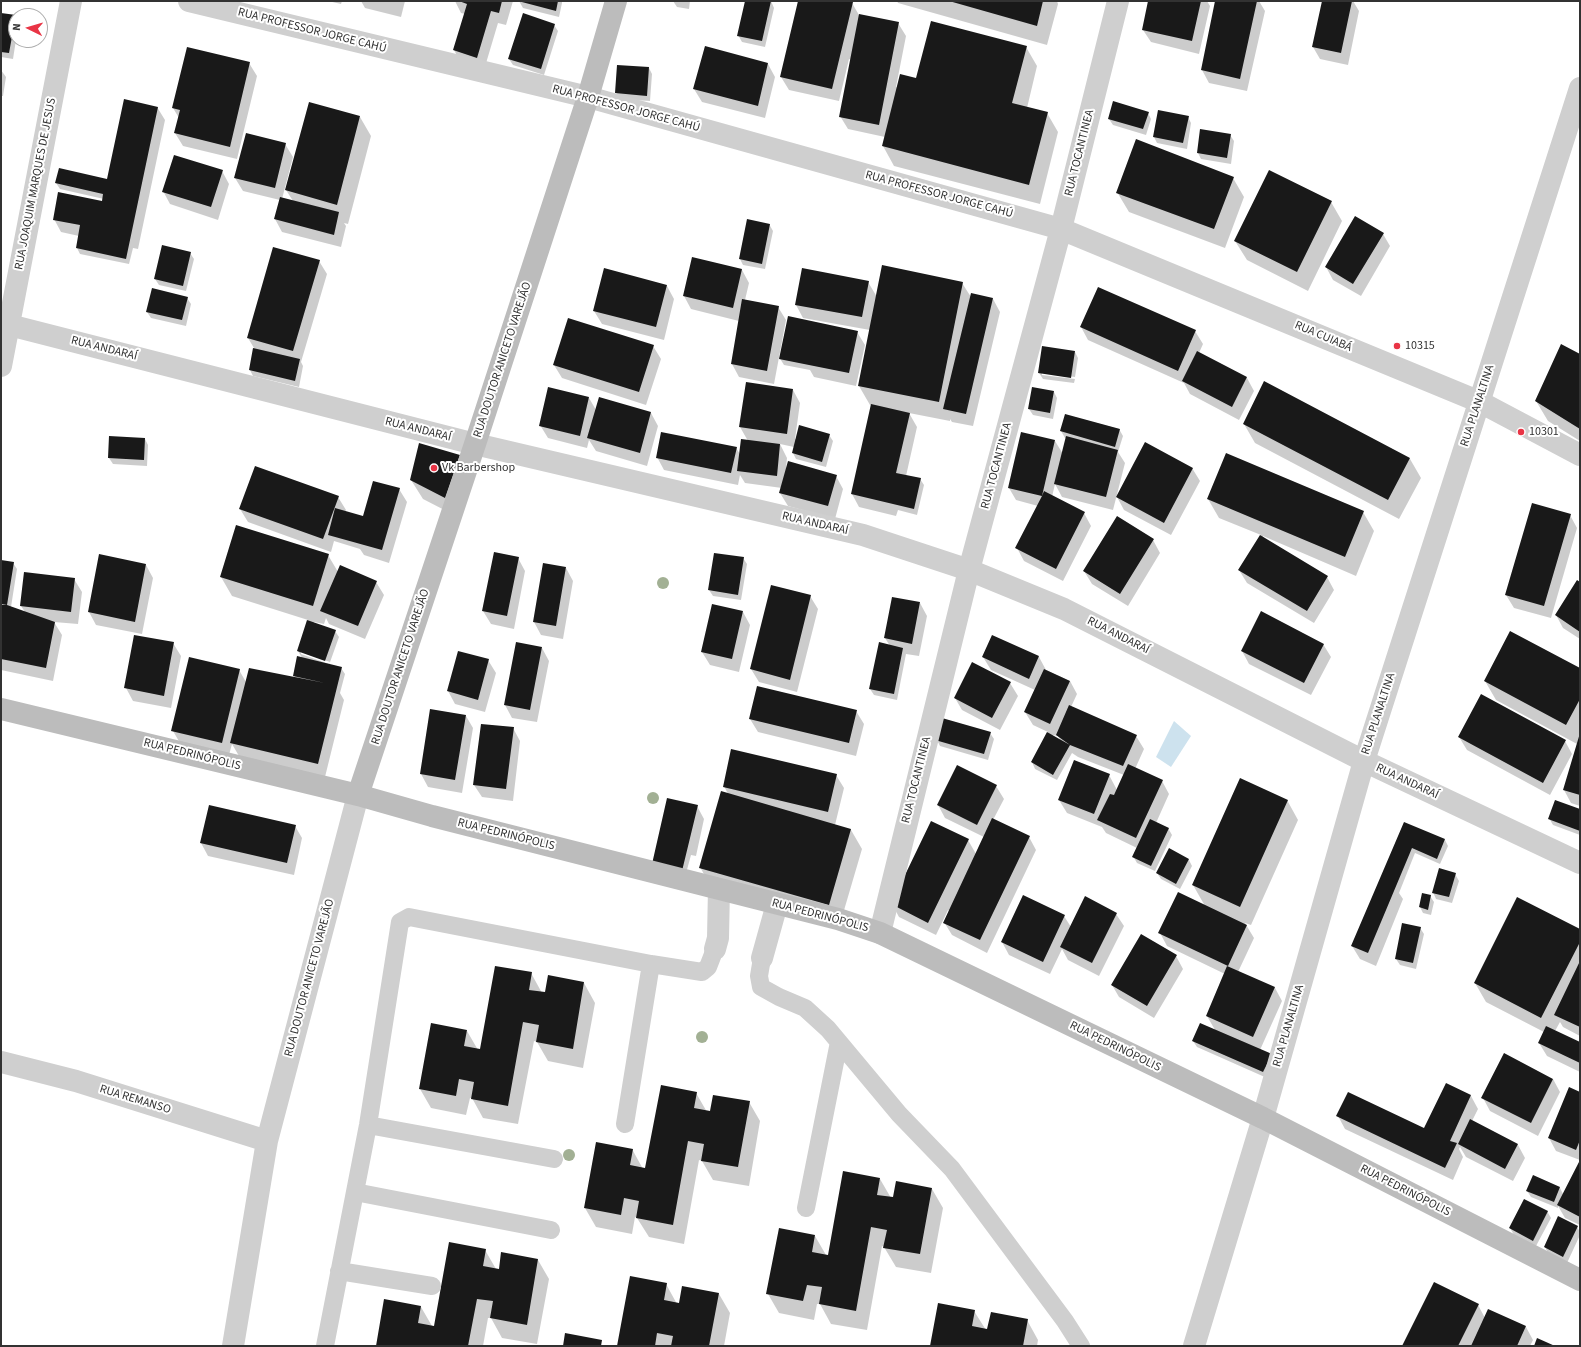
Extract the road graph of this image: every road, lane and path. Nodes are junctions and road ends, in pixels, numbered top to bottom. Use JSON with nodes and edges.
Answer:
{"nodes":[{"id":1,"x":71,"y":1,"type":"edge"},
{"id":2,"x":189,"y":1,"type":"edge"},
{"id":3,"x":616,"y":1,"type":"edge"},
{"id":4,"x":1118,"y":1,"type":"edge"},
{"id":5,"x":1580,"y":88,"type":"edge"},
{"id":6,"x":588,"y":97,"type":"junction"},
{"id":7,"x":1061,"y":229,"type":"junction"},
{"id":8,"x":5,"y":324,"type":"edge"},
{"id":9,"x":1,"y":366,"type":"edge"},
{"id":10,"x":1480,"y":402,"type":"junction"},
{"id":11,"x":475,"y":444,"type":"junction"},
{"id":12,"x":1580,"y":455,"type":"edge"},
{"id":13,"x":969,"y":570,"type":"junction"},
{"id":14,"x":1,"y":709,"type":"edge"},
{"id":15,"x":1364,"y":761,"type":"junction"},
{"id":16,"x":358,"y":795,"type":"junction"},
{"id":17,"x":1580,"y":863,"type":"edge"},
{"id":18,"x":719,"y":888,"type":"junction"},
{"id":19,"x":777,"y":904,"type":"junction"},
{"id":20,"x":880,"y":933,"type":"junction"},
{"id":21,"x":715,"y":949,"type":"joint"},
{"id":22,"x":762,"y":958,"type":"joint"},
{"id":23,"x":652,"y":964,"type":"junction"},
{"id":24,"x":839,"y":1042,"type":"junction"},
{"id":25,"x":1,"y":1062,"type":"edge"},
{"id":26,"x":1263,"y":1118,"type":"junction"},
{"id":27,"x":625,"y":1124,"type":"dead end"},
{"id":28,"x":368,"y":1125,"type":"junction"},
{"id":29,"x":268,"y":1141,"type":"junction"},
{"id":30,"x":554,"y":1159,"type":"dead end"},
{"id":31,"x":355,"y":1192,"type":"junction"},
{"id":32,"x":806,"y":1208,"type":"dead end"},
{"id":33,"x":551,"y":1230,"type":"dead end"},
{"id":34,"x":340,"y":1271,"type":"junction"},
{"id":35,"x":1580,"y":1280,"type":"edge"},
{"id":36,"x":432,"y":1286,"type":"dead end"},
{"id":37,"x":233,"y":1346,"type":"edge"},
{"id":38,"x":325,"y":1346,"type":"edge"},
{"id":39,"x":1081,"y":1346,"type":"edge"},
{"id":40,"x":1194,"y":1346,"type":"edge"}],
"edges":[{"from":1,"to":8,"type":"street","name":"RUA JOAQUIM MARQUES DE JESUS"},
{"from":2,"to":6,"type":"street","name":"RUA PROFESSOR JORGE CAHÚ"},
{"from":3,"to":6,"type":"street","name":"RUA DOUTOR ANICETO VAREJÃO"},
{"from":4,"to":7,"type":"street","name":"RUA TOCANTINEA"},
{"from":5,"to":10,"type":"street","name":"RUA PLANALTINA"},
{"from":6,"to":7,"type":"street","name":"RUA PROFESSOR JORGE CAHÚ"},
{"from":6,"to":11,"type":"street","name":"RUA DOUTOR ANICETO VAREJÃO"},
{"from":7,"to":10,"type":"street","name":"RUA CUIABÁ"},
{"from":7,"to":13,"type":"street","name":"RUA TOCANTINEA"},
{"from":8,"to":9,"type":"street","name":"RUA JOAQUIM MARQUES DE JESUS"},
{"from":8,"to":11,"type":"street","name":"RUA ANDARAÍ"},
{"from":10,"to":12,"type":"street","name":"RUA CUIABÁ"},
{"from":10,"to":15,"type":"street","name":"RUA PLANALTINA"},
{"from":11,"to":13,"type":"street","name":"RUA ANDARAÍ"},
{"from":11,"to":16,"type":"street","name":"RUA DOUTOR ANICETO VAREJÃO"},
{"from":13,"to":15,"type":"street","name":"RUA ANDARAÍ"},
{"from":13,"to":20,"type":"street","name":"RUA TOCANTINEA"},
{"from":14,"to":16,"type":"street","name":"RUA PEDRINÓPOLIS"},
{"from":15,"to":17,"type":"street","name":"RUA ANDARAÍ"},
{"from":15,"to":26,"type":"street","name":"RUA PLANALTINA"},
{"from":16,"to":18,"type":"street","name":"RUA PEDRINÓPOLIS"},
{"from":16,"to":29,"type":"street","name":"RUA DOUTOR ANICETO VAREJÃO"},
{"from":18,"to":19,"type":"street","name":"RUA PEDRINÓPOLIS"},
{"from":18,"to":21,"type":"street"},
{"from":19,"to":20,"type":"street","name":"RUA PEDRINÓPOLIS"},
{"from":19,"to":22,"type":"street"},
{"from":20,"to":26,"type":"street","name":"RUA PEDRINÓPOLIS"},
{"from":21,"to":23,"type":"lane"},
{"from":22,"to":24,"type":"lane"},
{"from":23,"to":27,"type":"lane"},
{"from":23,"to":28,"type":"lane"},
{"from":24,"to":32,"type":"lane"},
{"from":24,"to":39,"type":"lane"},
{"from":25,"to":29,"type":"street","name":"RUA REMANSO"},
{"from":26,"to":35,"type":"street","name":"RUA PEDRINÓPOLIS"},
{"from":26,"to":40,"type":"street","name":"RUA PLANALTINA"},
{"from":28,"to":30,"type":"lane"},
{"from":28,"to":31,"type":"lane"},
{"from":29,"to":37,"type":"street","name":"RUA DOUTOR ANICETO VAREJÃO"},
{"from":31,"to":33,"type":"lane"},
{"from":31,"to":34,"type":"lane"},
{"from":34,"to":36,"type":"lane"},
{"from":34,"to":38,"type":"lane"}]}
